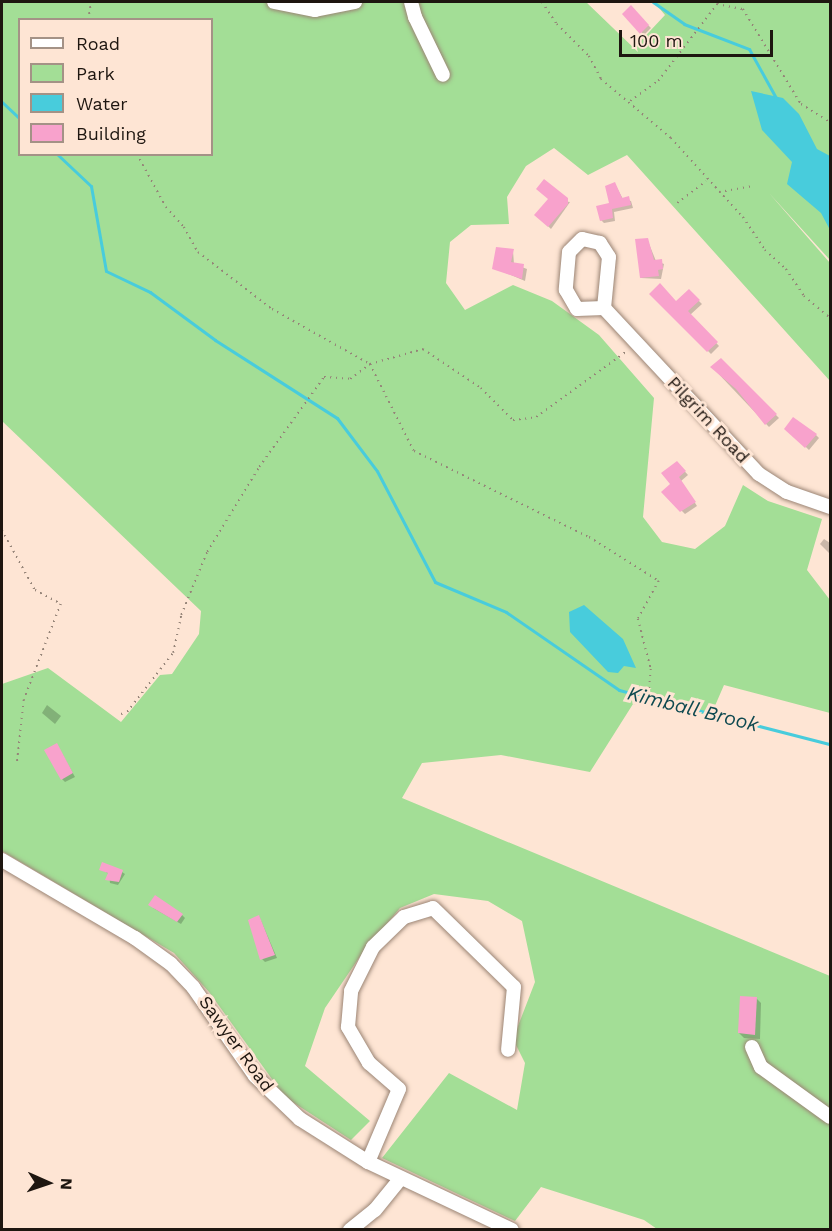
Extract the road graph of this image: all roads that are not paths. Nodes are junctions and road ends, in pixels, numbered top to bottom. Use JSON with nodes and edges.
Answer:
{"nodes":[{"id":1,"x":274,"y":2,"type":"edge"},
{"id":2,"x":355,"y":2,"type":"edge"},
{"id":3,"x":411,"y":2,"type":"edge"},
{"id":4,"x":443,"y":75,"type":"dead end"},
{"id":5,"x":604,"y":308,"type":"junction"},
{"id":6,"x":831,"y":507,"type":"edge"},
{"id":7,"x":2,"y":860,"type":"edge"},
{"id":8,"x":752,"y":1047,"type":"dead end"},
{"id":9,"x":508,"y":1050,"type":"dead end"},
{"id":10,"x":831,"y":1117,"type":"edge"},
{"id":11,"x":368,"y":1162,"type":"junction"},
{"id":12,"x":401,"y":1178,"type":"junction"},
{"id":13,"x":350,"y":1230,"type":"edge"},
{"id":14,"x":512,"y":1230,"type":"edge"}],
"edges":[{"from":1,"to":2,"type":"street"},
{"from":3,"to":4,"type":"street"},
{"from":5,"to":5,"type":"street"},
{"from":5,"to":6,"type":"street","name":"Pilgrim Road"},
{"from":7,"to":11,"type":"street","name":"Sawyer Road"},
{"from":8,"to":10,"type":"street"},
{"from":9,"to":11,"type":"street"},
{"from":11,"to":12,"type":"street","name":"Sawyer Road"},
{"from":12,"to":13,"type":"street"},
{"from":12,"to":14,"type":"street","name":"Sawyer Road"}]}
